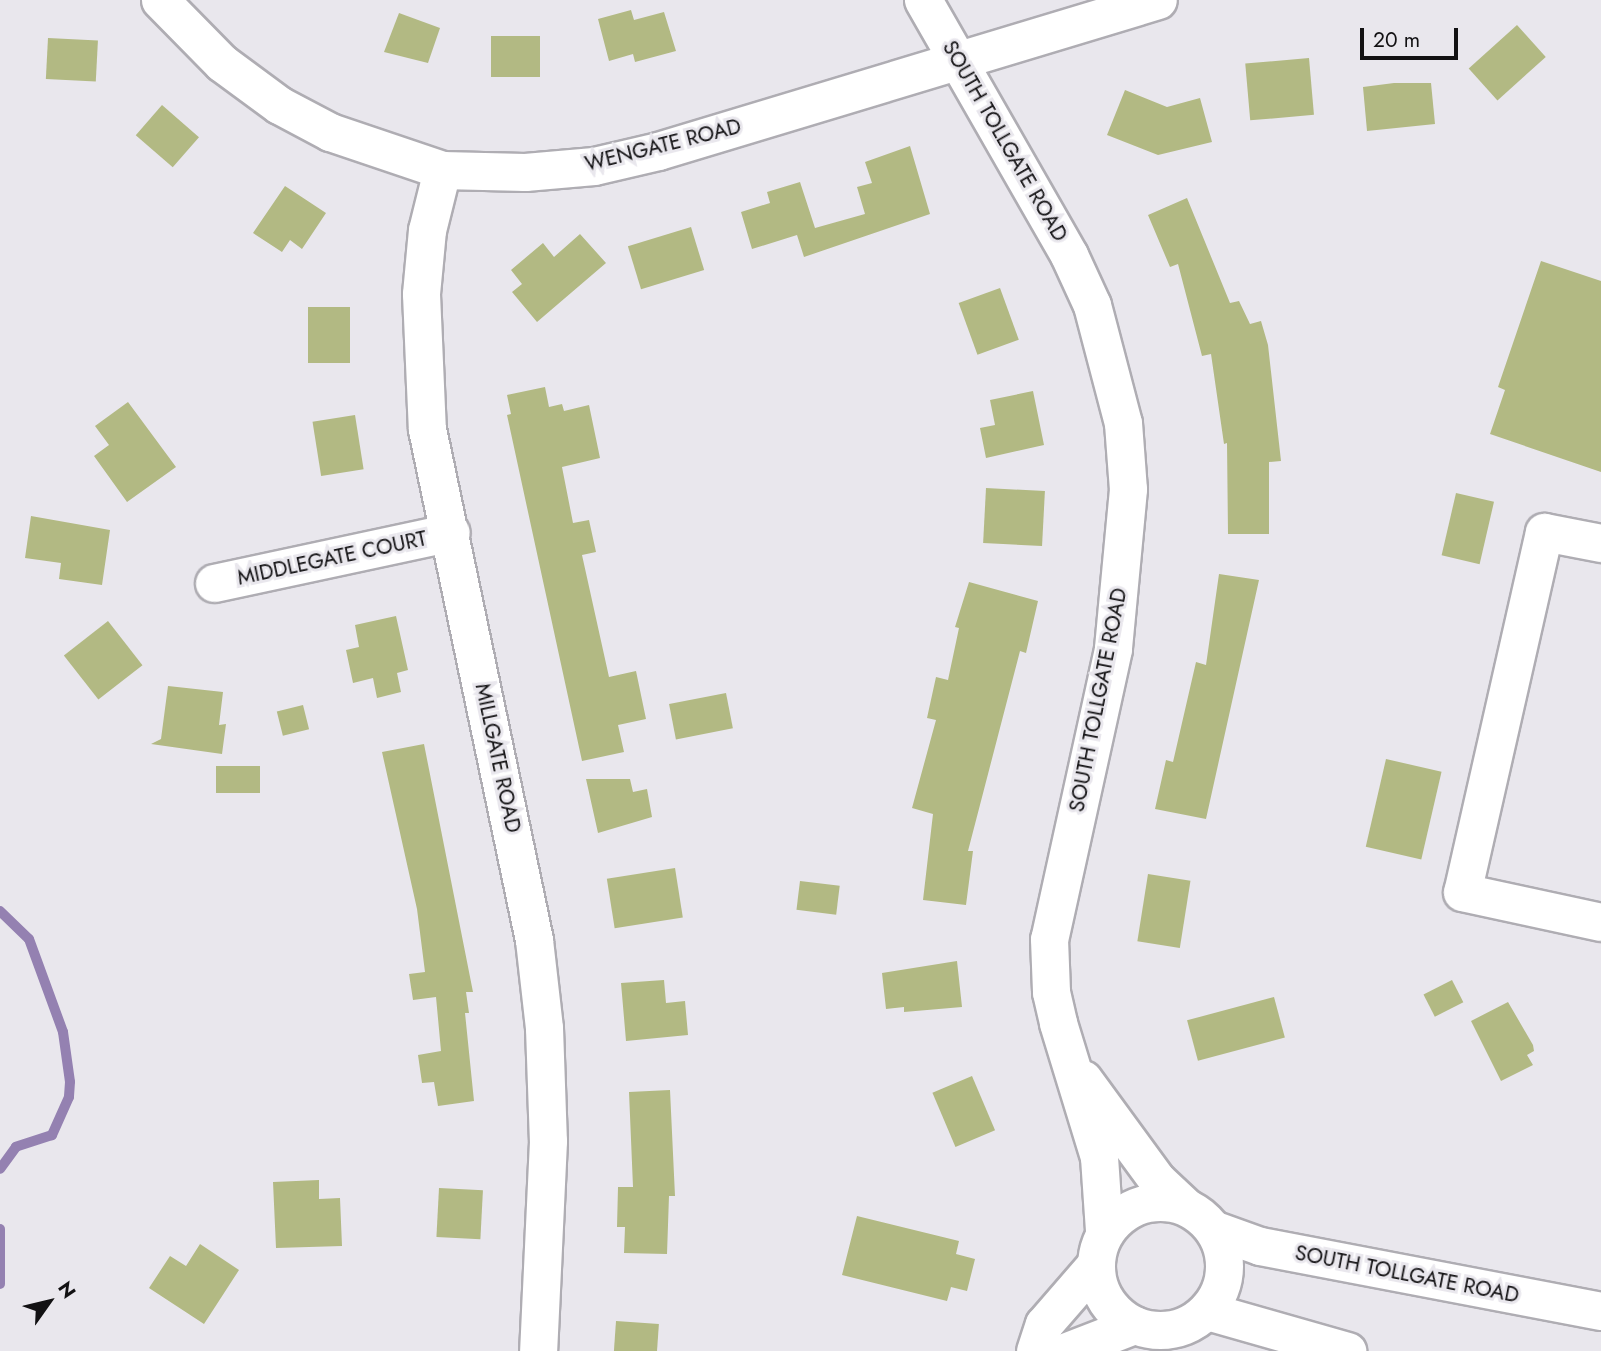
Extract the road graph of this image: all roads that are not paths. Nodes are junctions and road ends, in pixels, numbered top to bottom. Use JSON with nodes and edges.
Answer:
{"nodes":[{"id":1,"x":160,"y":0,"type":"edge"},
{"id":2,"x":923,"y":0,"type":"edge"},
{"id":3,"x":1158,"y":0,"type":"edge"},
{"id":4,"x":959,"y":59,"type":"junction"},
{"id":5,"x":442,"y":170,"type":"junction"},
{"id":6,"x":451,"y":533,"type":"junction"},
{"id":7,"x":1601,"y":543,"type":"edge"},
{"id":8,"x":214,"y":583,"type":"dead end"},
{"id":9,"x":1601,"y":922,"type":"edge"},
{"id":10,"x":1071,"y":1065,"type":"junction"},
{"id":11,"x":1185,"y":1206,"type":"junction"},
{"id":12,"x":1215,"y":1230,"type":"junction"},
{"id":13,"x":1100,"y":1247,"type":"junction"},
{"id":14,"x":1207,"y":1311,"type":"junction"},
{"id":15,"x":1601,"y":1311,"type":"edge"},
{"id":16,"x":1134,"y":1325,"type":"junction"},
{"id":17,"x":538,"y":1351,"type":"edge"},
{"id":18,"x":1035,"y":1351,"type":"edge"},
{"id":19,"x":1067,"y":1351,"type":"edge"},
{"id":20,"x":1347,"y":1351,"type":"edge"}],
"edges":[{"from":1,"to":5,"type":"street","name":"WENGATE ROAD"},
{"from":2,"to":4,"type":"street","name":"SOUTH TOLLGATE ROAD"},
{"from":3,"to":4,"type":"street","name":"WENGATE ROAD"},
{"from":4,"to":5,"type":"street","name":"WENGATE ROAD"},
{"from":4,"to":10,"type":"street","name":"SOUTH TOLLGATE ROAD"},
{"from":5,"to":6,"type":"street","name":"MILLGATE ROAD"},
{"from":6,"to":8,"type":"street","name":"MIDDLEGATE COURT"},
{"from":6,"to":17,"type":"street","name":"MILLGATE ROAD"},
{"from":7,"to":9,"type":"street"},
{"from":10,"to":11,"type":"street","name":"SOUTH TOLLGATE ROAD"},
{"from":10,"to":13,"type":"street","name":"SOUTH TOLLGATE ROAD"},
{"from":11,"to":12,"type":"street"},
{"from":11,"to":13,"type":"street"},
{"from":12,"to":14,"type":"street"},
{"from":12,"to":15,"type":"street","name":"SOUTH TOLLGATE ROAD"},
{"from":13,"to":16,"type":"street"},
{"from":13,"to":18,"type":"street"},
{"from":14,"to":16,"type":"street"},
{"from":14,"to":20,"type":"street"},
{"from":16,"to":19,"type":"street"}]}
